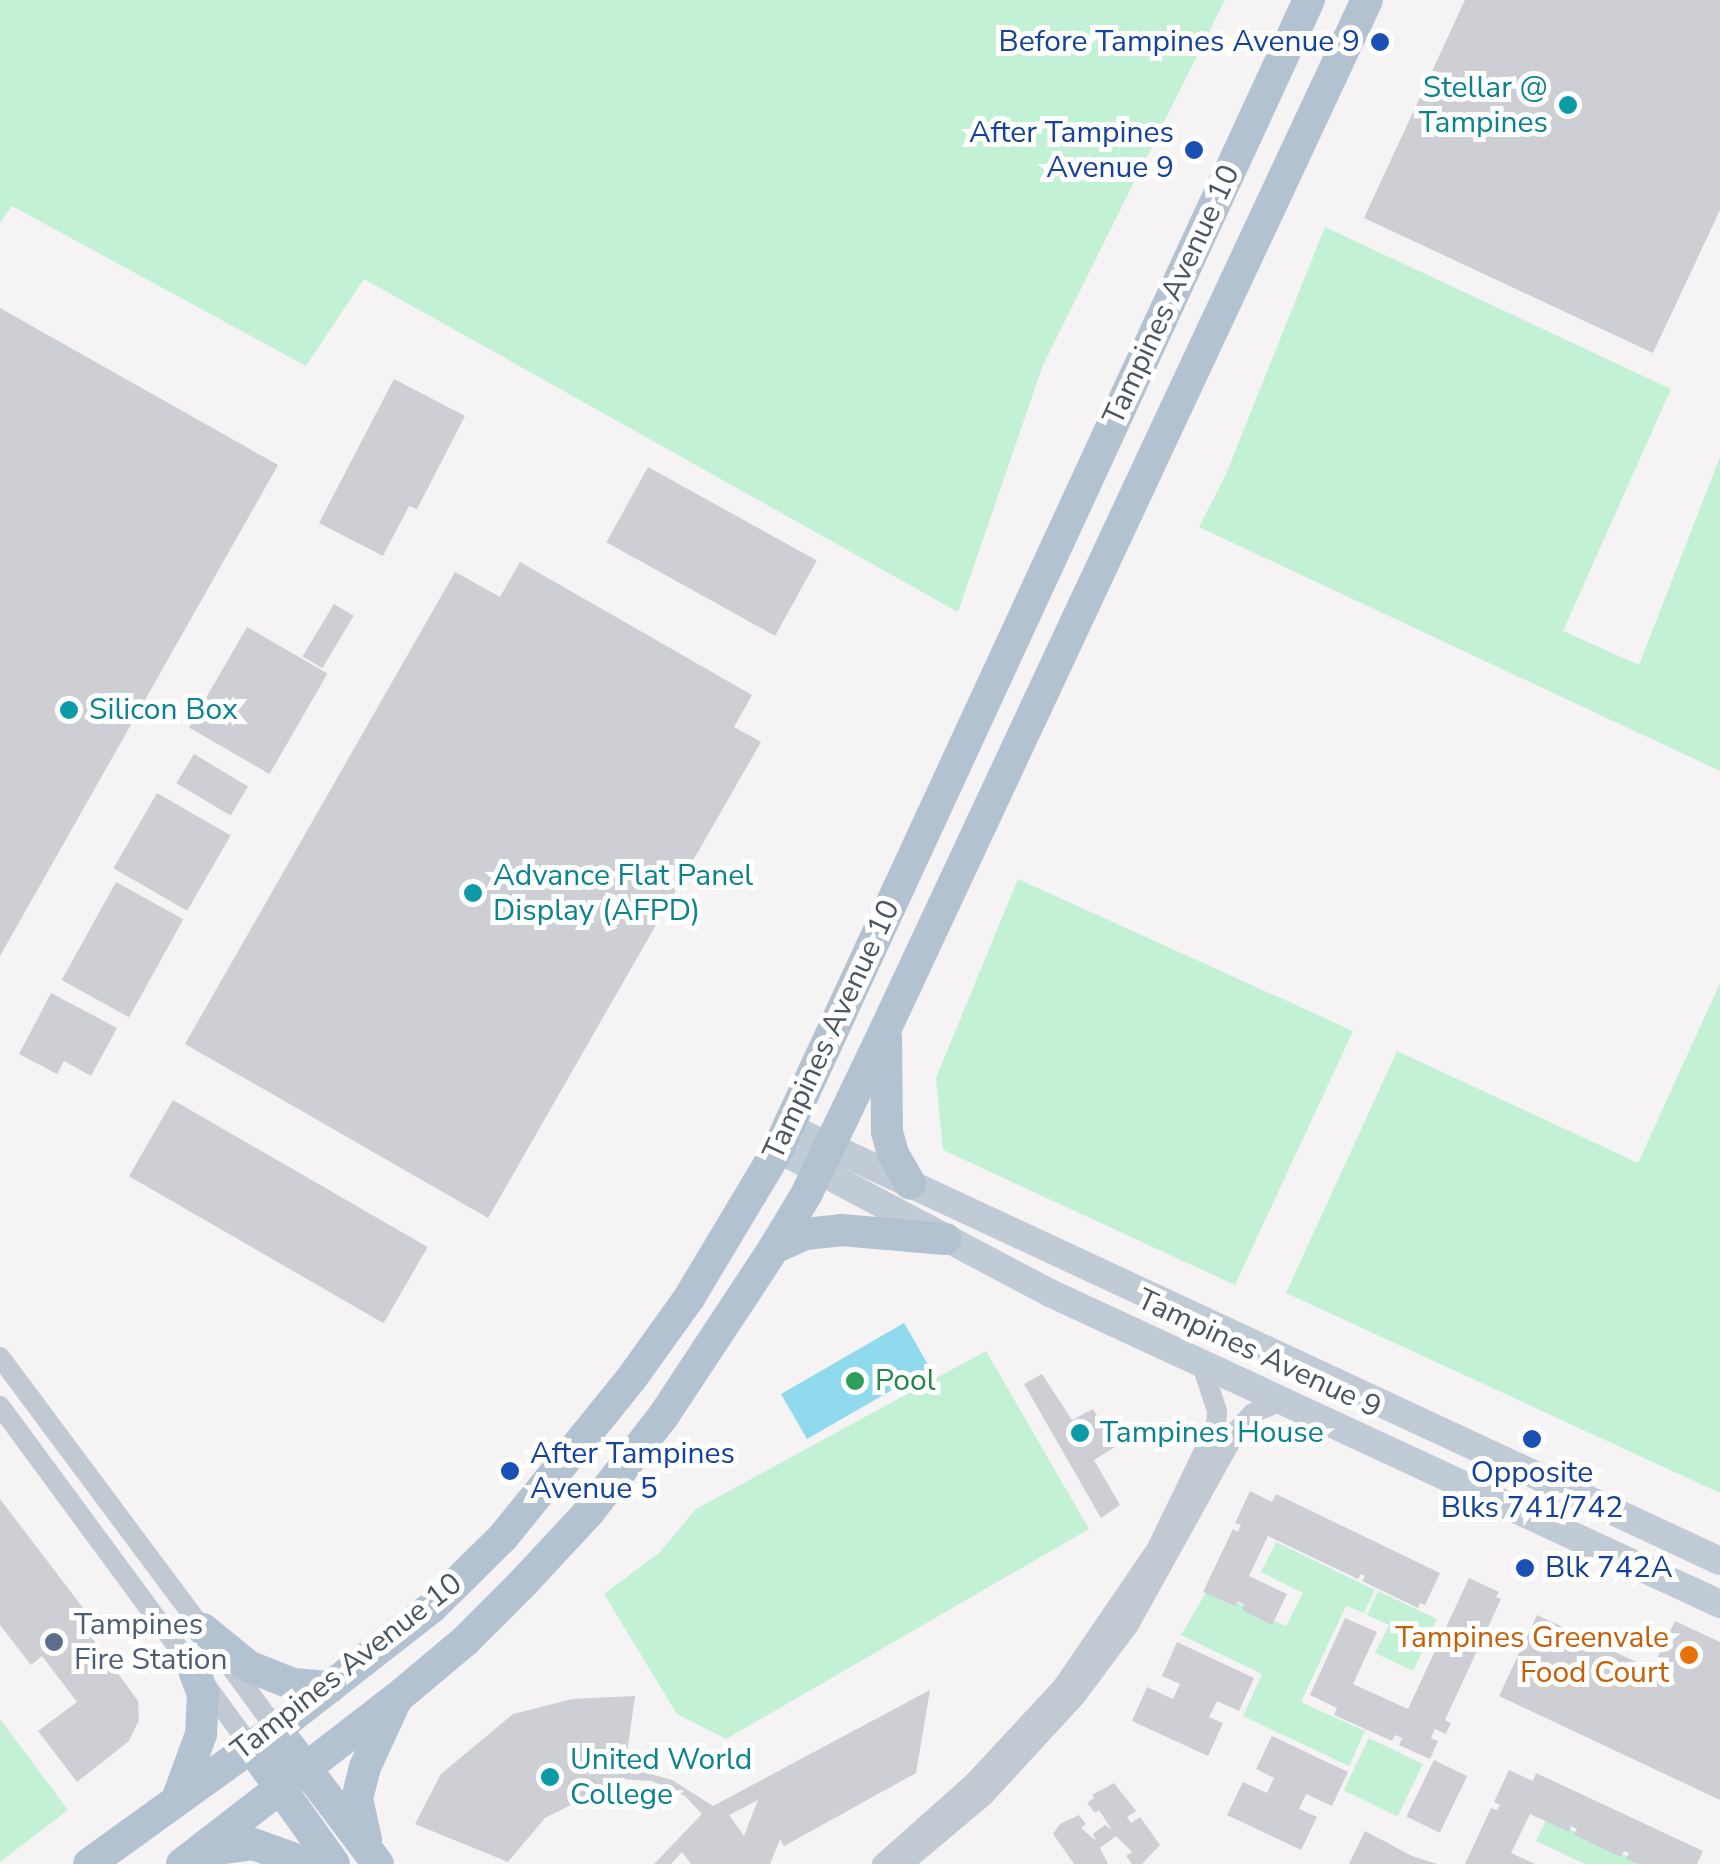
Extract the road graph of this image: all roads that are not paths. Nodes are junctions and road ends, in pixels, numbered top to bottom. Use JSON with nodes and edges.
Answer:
{"nodes":[{"id":1,"x":1308,"y":0,"type":"edge"},
{"id":2,"x":1367,"y":0,"type":"edge"},
{"id":3,"x":886,"y":1028,"type":"junction"},
{"id":4,"x":783,"y":1138,"type":"junction"},
{"id":5,"x":823,"y":1158,"type":"junction"},
{"id":6,"x":910,"y":1183,"type":"junction"},
{"id":7,"x":946,"y":1240,"type":"junction"},
{"id":8,"x":774,"y":1248,"type":"junction"},
{"id":9,"x":0,"y":1357,"type":"edge"},
{"id":10,"x":1202,"y":1364,"type":"junction"},
{"id":11,"x":1281,"y":1401,"type":"junction"},
{"id":12,"x":0,"y":1406,"type":"edge"},
{"id":13,"x":1720,"y":1561,"type":"edge"},
{"id":14,"x":1720,"y":1604,"type":"edge"},
{"id":15,"x":202,"y":1629,"type":"junction"},
{"id":16,"x":192,"y":1666,"type":"junction"},
{"id":17,"x":330,"y":1687,"type":"junction"},
{"id":18,"x":396,"y":1698,"type":"junction"},
{"id":19,"x":264,"y":1738,"type":"junction"},
{"id":20,"x":294,"y":1778,"type":"junction"},
{"id":21,"x":178,"y":1797,"type":"junction"},
{"id":22,"x":190,"y":1859,"type":"edge"},
{"id":23,"x":374,"y":1859,"type":"edge"},
{"id":24,"x":90,"y":1864,"type":"edge"},
{"id":25,"x":309,"y":1864,"type":"edge"},
{"id":26,"x":334,"y":1864,"type":"edge"},
{"id":27,"x":882,"y":1864,"type":"edge"},
{"id":28,"x":903,"y":1864,"type":"edge"}],
"edges":[{"from":1,"to":4,"type":"main road","name":"Tampines Avenue 10"},
{"from":2,"to":3,"type":"main road","name":"Tampines Avenue 10"},
{"from":3,"to":5,"type":"main road","name":"Tampines Avenue 10"},
{"from":3,"to":6,"type":"main road"},
{"from":4,"to":5,"type":"main road","name":"Tampines Avenue 9"},
{"from":4,"to":17,"type":"main road","name":"Tampines Avenue 10"},
{"from":5,"to":6,"type":"main road","name":"Tampines Avenue 9"},
{"from":5,"to":7,"type":"main road","name":"Tampines Avenue 9"},
{"from":5,"to":8,"type":"main road","name":"Tampines Avenue 10"},
{"from":6,"to":13,"type":"main road","name":"Tampines Avenue 9"},
{"from":7,"to":8,"type":"main road"},
{"from":7,"to":10,"type":"main road","name":"Tampines Avenue 9"},
{"from":8,"to":18,"type":"main road","name":"Tampines Avenue 10"},
{"from":9,"to":15,"type":"street"},
{"from":10,"to":11,"type":"main road","name":"Tampines Avenue 9"},
{"from":10,"to":27,"type":"street"},
{"from":11,"to":14,"type":"main road","name":"Tampines Avenue 9"},
{"from":11,"to":28,"type":"street"},
{"from":12,"to":16,"type":"street"},
{"from":15,"to":17,"type":"main road"},
{"from":15,"to":19,"type":"street"},
{"from":16,"to":19,"type":"street"},
{"from":16,"to":21,"type":"main road"},
{"from":17,"to":19,"type":"main road","name":"Tampines Avenue 10"},
{"from":18,"to":20,"type":"main road","name":"Tampines Avenue 10"},
{"from":18,"to":23,"type":"main road"},
{"from":19,"to":20,"type":"main road"},
{"from":19,"to":21,"type":"main road","name":"Tampines Avenue 10"},
{"from":20,"to":22,"type":"main road","name":"Tampines Avenue 10"},
{"from":20,"to":23,"type":"main road"},
{"from":20,"to":26,"type":"main road"},
{"from":21,"to":24,"type":"main road","name":"Tampines Avenue 10"},
{"from":22,"to":25,"type":"main road"}]}
